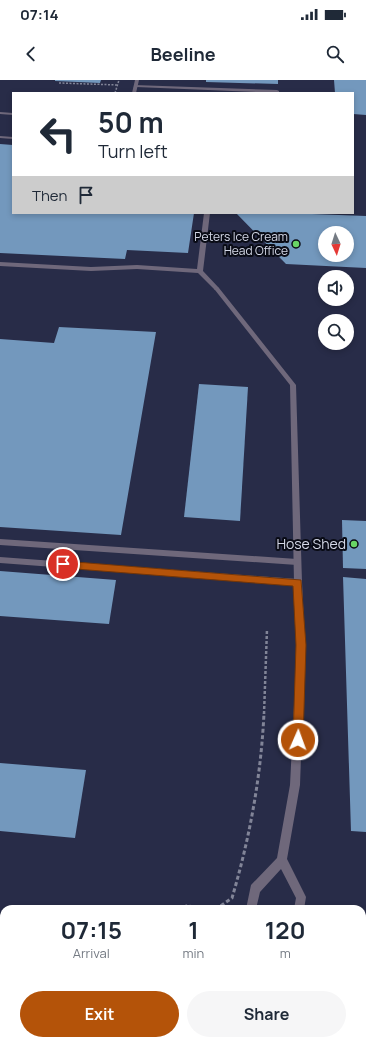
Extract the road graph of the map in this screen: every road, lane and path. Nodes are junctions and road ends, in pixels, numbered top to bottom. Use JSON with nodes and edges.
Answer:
{"nodes":[{"id":1,"x":119,"y":80,"type":"edge"},
{"id":2,"x":137,"y":80,"type":"edge"},
{"id":3,"x":59,"y":83,"type":"dead end"},
{"id":4,"x":118,"y":85,"type":"junction"},
{"id":5,"x":136,"y":86,"type":"junction"},
{"id":6,"x":115,"y":92,"type":"edge"},
{"id":7,"x":134,"y":92,"type":"edge"},
{"id":8,"x":277,"y":92,"type":"edge"},
{"id":9,"x":0,"y":113,"type":"edge"},
{"id":10,"x":12,"y":114,"type":"edge"},
{"id":11,"x":0,"y":137,"type":"edge"},
{"id":12,"x":12,"y":138,"type":"edge"},
{"id":13,"x":207,"y":214,"type":"edge"},
{"id":14,"x":0,"y":264,"type":"edge"},
{"id":15,"x":200,"y":271,"type":"junction"},
{"id":16,"x":0,"y":542,"type":"edge"},
{"id":17,"x":0,"y":560,"type":"edge"},
{"id":18,"x":297,"y":562,"type":"junction"},
{"id":19,"x":298,"y":582,"type":"junction"},
{"id":20,"x":267,"y":629,"type":"dead end"},
{"id":21,"x":282,"y":860,"type":"junction"},
{"id":22,"x":222,"y":905,"type":"edge"},
{"id":23,"x":252,"y":905,"type":"edge"},
{"id":24,"x":300,"y":905,"type":"edge"}],
"edges":[{"from":1,"to":4,"type":"path"},
{"from":2,"to":5,"type":"street"},
{"from":3,"to":4,"type":"path"},
{"from":4,"to":6,"type":"path"},
{"from":5,"to":7,"type":"street"},
{"from":5,"to":8,"type":"street"},
{"from":9,"to":10,"type":"street"},
{"from":11,"to":12,"type":"street"},
{"from":13,"to":15,"type":"street"},
{"from":14,"to":15,"type":"street"},
{"from":15,"to":18,"type":"street"},
{"from":16,"to":18,"type":"street"},
{"from":17,"to":19,"type":"street"},
{"from":18,"to":19,"type":"street"},
{"from":19,"to":21,"type":"street"},
{"from":20,"to":22,"type":"path"},
{"from":21,"to":23,"type":"street"},
{"from":21,"to":24,"type":"street"}]}
